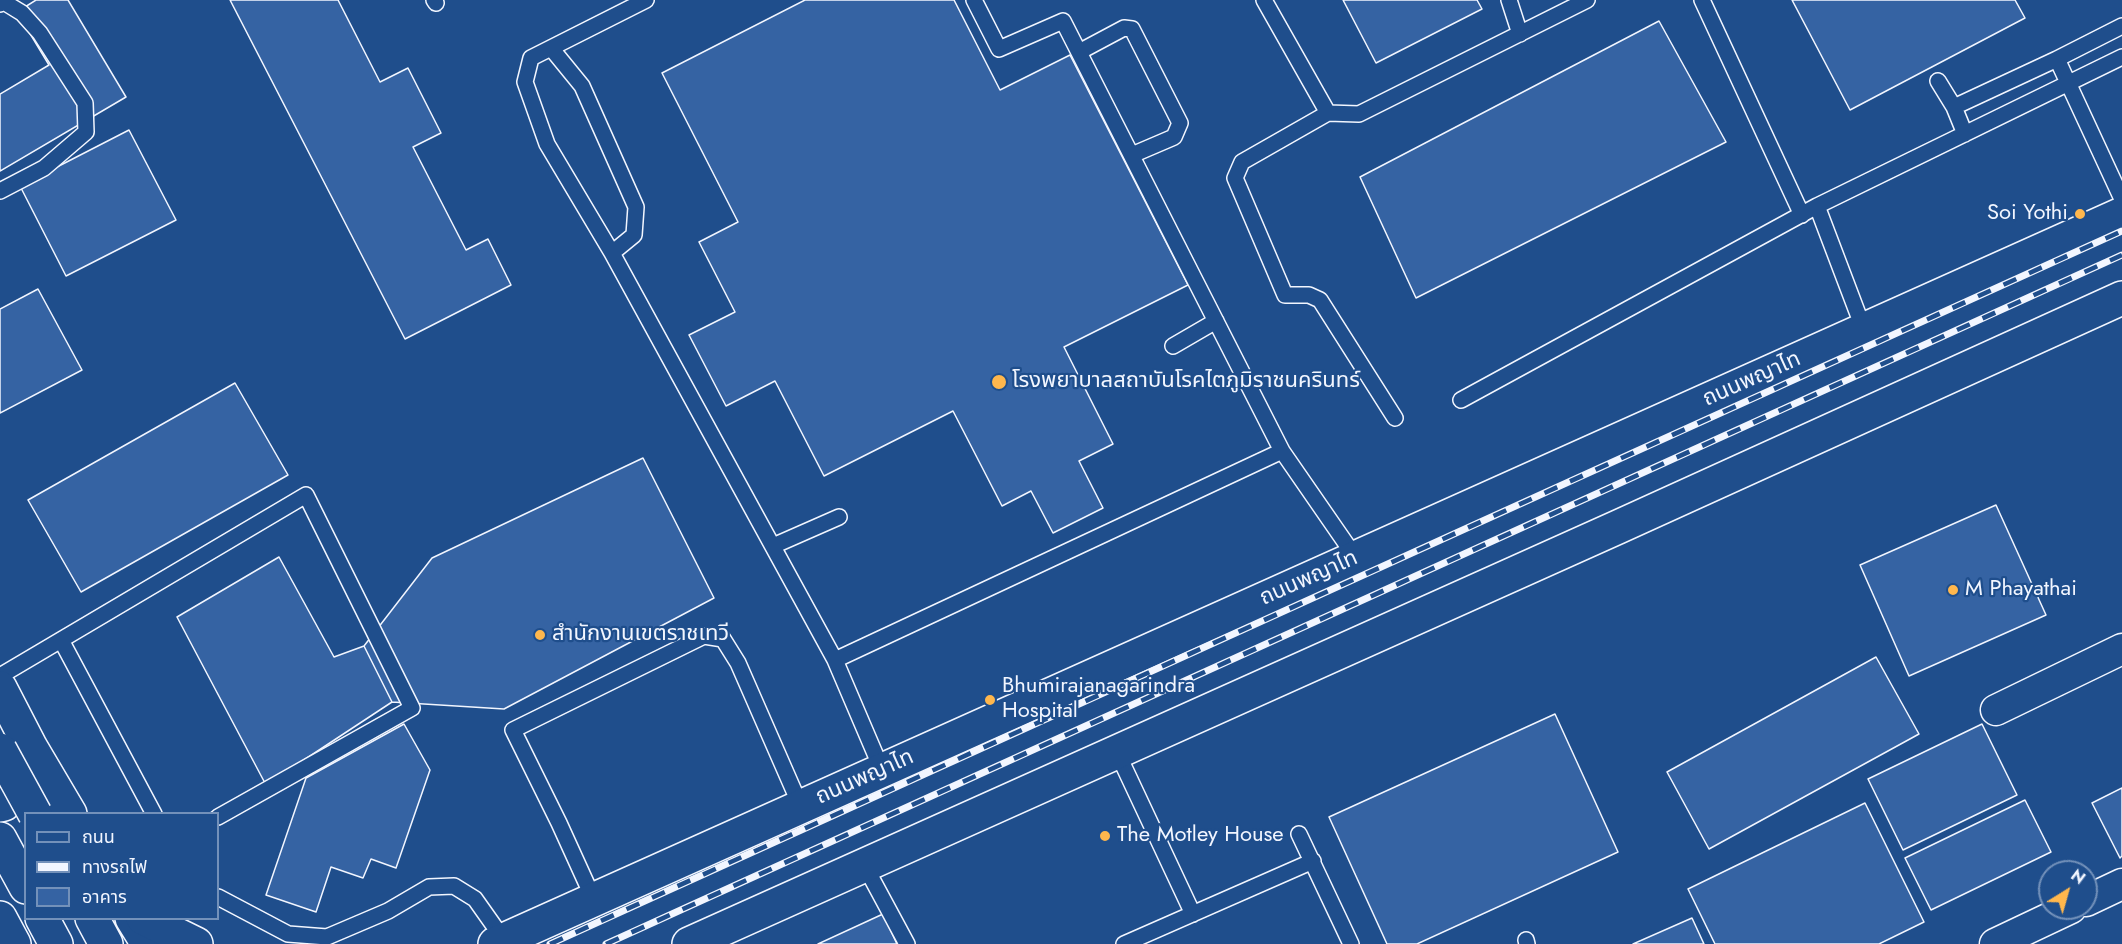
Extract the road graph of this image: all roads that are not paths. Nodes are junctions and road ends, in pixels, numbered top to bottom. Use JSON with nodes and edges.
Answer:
{"nodes":[{"id":1,"x":646,"y":0,"type":"edge"},
{"id":2,"x":974,"y":0,"type":"edge"},
{"id":3,"x":1264,"y":0,"type":"edge"},
{"id":4,"x":1509,"y":0,"type":"edge"},
{"id":5,"x":1587,"y":0,"type":"edge"},
{"id":6,"x":1702,"y":0,"type":"edge"},
{"id":7,"x":0,"y":4,"type":"edge"},
{"id":8,"x":2122,"y":26,"type":"edge"},
{"id":9,"x":1520,"y":34,"type":"junction"},
{"id":10,"x":551,"y":48,"type":"junction"},
{"id":11,"x":1079,"y":52,"type":"junction"},
{"id":12,"x":2122,"y":57,"type":"edge"},
{"id":13,"x":2057,"y":59,"type":"junction"},
{"id":14,"x":1938,"y":81,"type":"dead end"},
{"id":15,"x":2068,"y":84,"type":"junction"},
{"id":16,"x":1954,"y":107,"type":"junction"},
{"id":17,"x":1328,"y":113,"type":"junction"},
{"id":18,"x":1965,"y":134,"type":"junction"},
{"id":19,"x":1132,"y":155,"type":"junction"},
{"id":20,"x":0,"y":191,"type":"edge"},
{"id":21,"x":2122,"y":199,"type":"edge"},
{"id":22,"x":1817,"y":206,"type":"junction"},
{"id":23,"x":2122,"y":214,"type":"edge"},
{"id":24,"x":1802,"y":215,"type":"junction"},
{"id":25,"x":612,"y":253,"type":"junction"},
{"id":26,"x":2122,"y":298,"type":"edge"},
{"id":27,"x":1216,"y":321,"type":"junction"},
{"id":28,"x":1864,"y":330,"type":"junction"},
{"id":29,"x":1173,"y":346,"type":"dead end"},
{"id":30,"x":1461,"y":400,"type":"dead end"},
{"id":31,"x":1395,"y":418,"type":"dead end"},
{"id":32,"x":1282,"y":452,"type":"junction"},
{"id":33,"x":839,"y":517,"type":"dead end"},
{"id":34,"x":773,"y":546,"type":"junction"},
{"id":35,"x":1356,"y":558,"type":"junction"},
{"id":36,"x":61,"y":640,"type":"junction"},
{"id":37,"x":2122,"y":649,"type":"edge"},
{"id":38,"x":835,"y":660,"type":"junction"},
{"id":39,"x":0,"y":676,"type":"edge"},
{"id":40,"x":0,"y":688,"type":"edge"},
{"id":41,"x":1996,"y":710,"type":"dead end"},
{"id":42,"x":16,"y":749,"type":"edge"},
{"id":43,"x":1117,"y":752,"type":"junction"},
{"id":44,"x":882,"y":770,"type":"junction"},
{"id":45,"x":0,"y":805,"type":"edge"},
{"id":46,"x":801,"y":807,"type":"junction"},
{"id":47,"x":35,"y":812,"type":"edge"},
{"id":48,"x":69,"y":812,"type":"edge"},
{"id":49,"x":153,"y":812,"type":"edge"},
{"id":50,"x":219,"y":816,"type":"edge"},
{"id":51,"x":1299,"y":834,"type":"dead end"},
{"id":52,"x":0,"y":839,"type":"edge"},
{"id":53,"x":1313,"y":861,"type":"junction"},
{"id":54,"x":865,"y":866,"type":"junction"},
{"id":55,"x":24,"y":883,"type":"edge"},
{"id":56,"x":2122,"y":884,"type":"edge"},
{"id":57,"x":2098,"y":895,"type":"edge"},
{"id":58,"x":219,"y":898,"type":"edge"},
{"id":59,"x":594,"y":900,"type":"junction"},
{"id":60,"x":1193,"y":914,"type":"junction"},
{"id":61,"x":0,"y":918,"type":"edge"},
{"id":62,"x":43,"y":920,"type":"edge"},
{"id":63,"x":93,"y":920,"type":"edge"},
{"id":64,"x":133,"y":920,"type":"edge"},
{"id":65,"x":147,"y":920,"type":"edge"},
{"id":66,"x":2046,"y":920,"type":"edge"},
{"id":67,"x":500,"y":942,"type":"edge"},
{"id":68,"x":14,"y":944,"type":"edge"},
{"id":69,"x":56,"y":944,"type":"edge"},
{"id":70,"x":106,"y":944,"type":"edge"},
{"id":71,"x":148,"y":944,"type":"edge"},
{"id":72,"x":196,"y":944,"type":"edge"},
{"id":73,"x":689,"y":944,"type":"edge"},
{"id":74,"x":907,"y":944,"type":"edge"},
{"id":75,"x":1124,"y":944,"type":"edge"},
{"id":76,"x":1351,"y":944,"type":"edge"},
{"id":77,"x":1995,"y":944,"type":"edge"}],
"edges":[{"from":1,"to":10,"type":"lane"},
{"from":2,"to":11,"type":"lane"},
{"from":3,"to":17,"type":"lane"},
{"from":4,"to":9,"type":"lane"},
{"from":5,"to":9,"type":"lane"},
{"from":6,"to":24,"type":"lane"},
{"from":7,"to":20,"type":"lane"},
{"from":8,"to":13,"type":"lane"},
{"from":9,"to":17,"type":"lane"},
{"from":10,"to":25,"type":"lane"},
{"from":10,"to":25,"type":"lane"},
{"from":11,"to":19,"type":"lane"},
{"from":11,"to":19,"type":"lane"},
{"from":12,"to":15,"type":"lane"},
{"from":13,"to":15,"type":"lane"},
{"from":13,"to":16,"type":"lane"},
{"from":14,"to":16,"type":"lane"},
{"from":15,"to":18,"type":"lane"},
{"from":15,"to":21,"type":"lane"},
{"from":16,"to":18,"type":"lane"},
{"from":17,"to":31,"type":"lane"},
{"from":18,"to":22,"type":"lane"},
{"from":19,"to":27,"type":"lane"},
{"from":22,"to":24,"type":"lane"},
{"from":22,"to":28,"type":"lane"},
{"from":23,"to":28,"type":"main road","name":"ถนนพญาไท"},
{"from":24,"to":30,"type":"lane"},
{"from":25,"to":34,"type":"lane"},
{"from":26,"to":43,"type":"main road"},
{"from":27,"to":29,"type":"lane"},
{"from":27,"to":32,"type":"lane"},
{"from":28,"to":35,"type":"main road","name":"ถนนพญาไท"},
{"from":32,"to":35,"type":"lane"},
{"from":32,"to":38,"type":"lane"},
{"from":33,"to":34,"type":"lane"},
{"from":34,"to":38,"type":"lane"},
{"from":35,"to":44,"type":"main road","name":"ถนนพญาไท"},
{"from":36,"to":39,"type":"lane"},
{"from":36,"to":49,"type":"lane"},
{"from":36,"to":50,"type":"lane"},
{"from":37,"to":41,"type":"street"},
{"from":38,"to":44,"type":"lane"},
{"from":40,"to":42,"type":"main road"},
{"from":42,"to":45,"type":"main road"},
{"from":42,"to":47,"type":"main road","bridge":true},
{"from":42,"to":48,"type":"main road"},
{"from":43,"to":54,"type":"main road"},
{"from":43,"to":60,"type":"lane"},
{"from":44,"to":46,"type":"main road","name":"ถนนพญาไท"},
{"from":46,"to":59,"type":"main road","name":"ถนนพญาไท"},
{"from":46,"to":59,"type":"lane"},
{"from":51,"to":53,"type":"lane"},
{"from":52,"to":55,"type":"main road"},
{"from":53,"to":60,"type":"lane"},
{"from":53,"to":76,"type":"lane"},
{"from":54,"to":73,"type":"main road"},
{"from":54,"to":74,"type":"lane"},
{"from":56,"to":57,"type":"street"},
{"from":58,"to":67,"type":"lane"},
{"from":59,"to":67,"type":"main road","name":"ถนนพญาไท"},
{"from":60,"to":75,"type":"lane"},
{"from":61,"to":68,"type":"main road"},
{"from":62,"to":69,"type":"main road"},
{"from":63,"to":70,"type":"main road"},
{"from":64,"to":71,"type":"main road"},
{"from":65,"to":72,"type":"main road"},
{"from":66,"to":77,"type":"street"}]}
